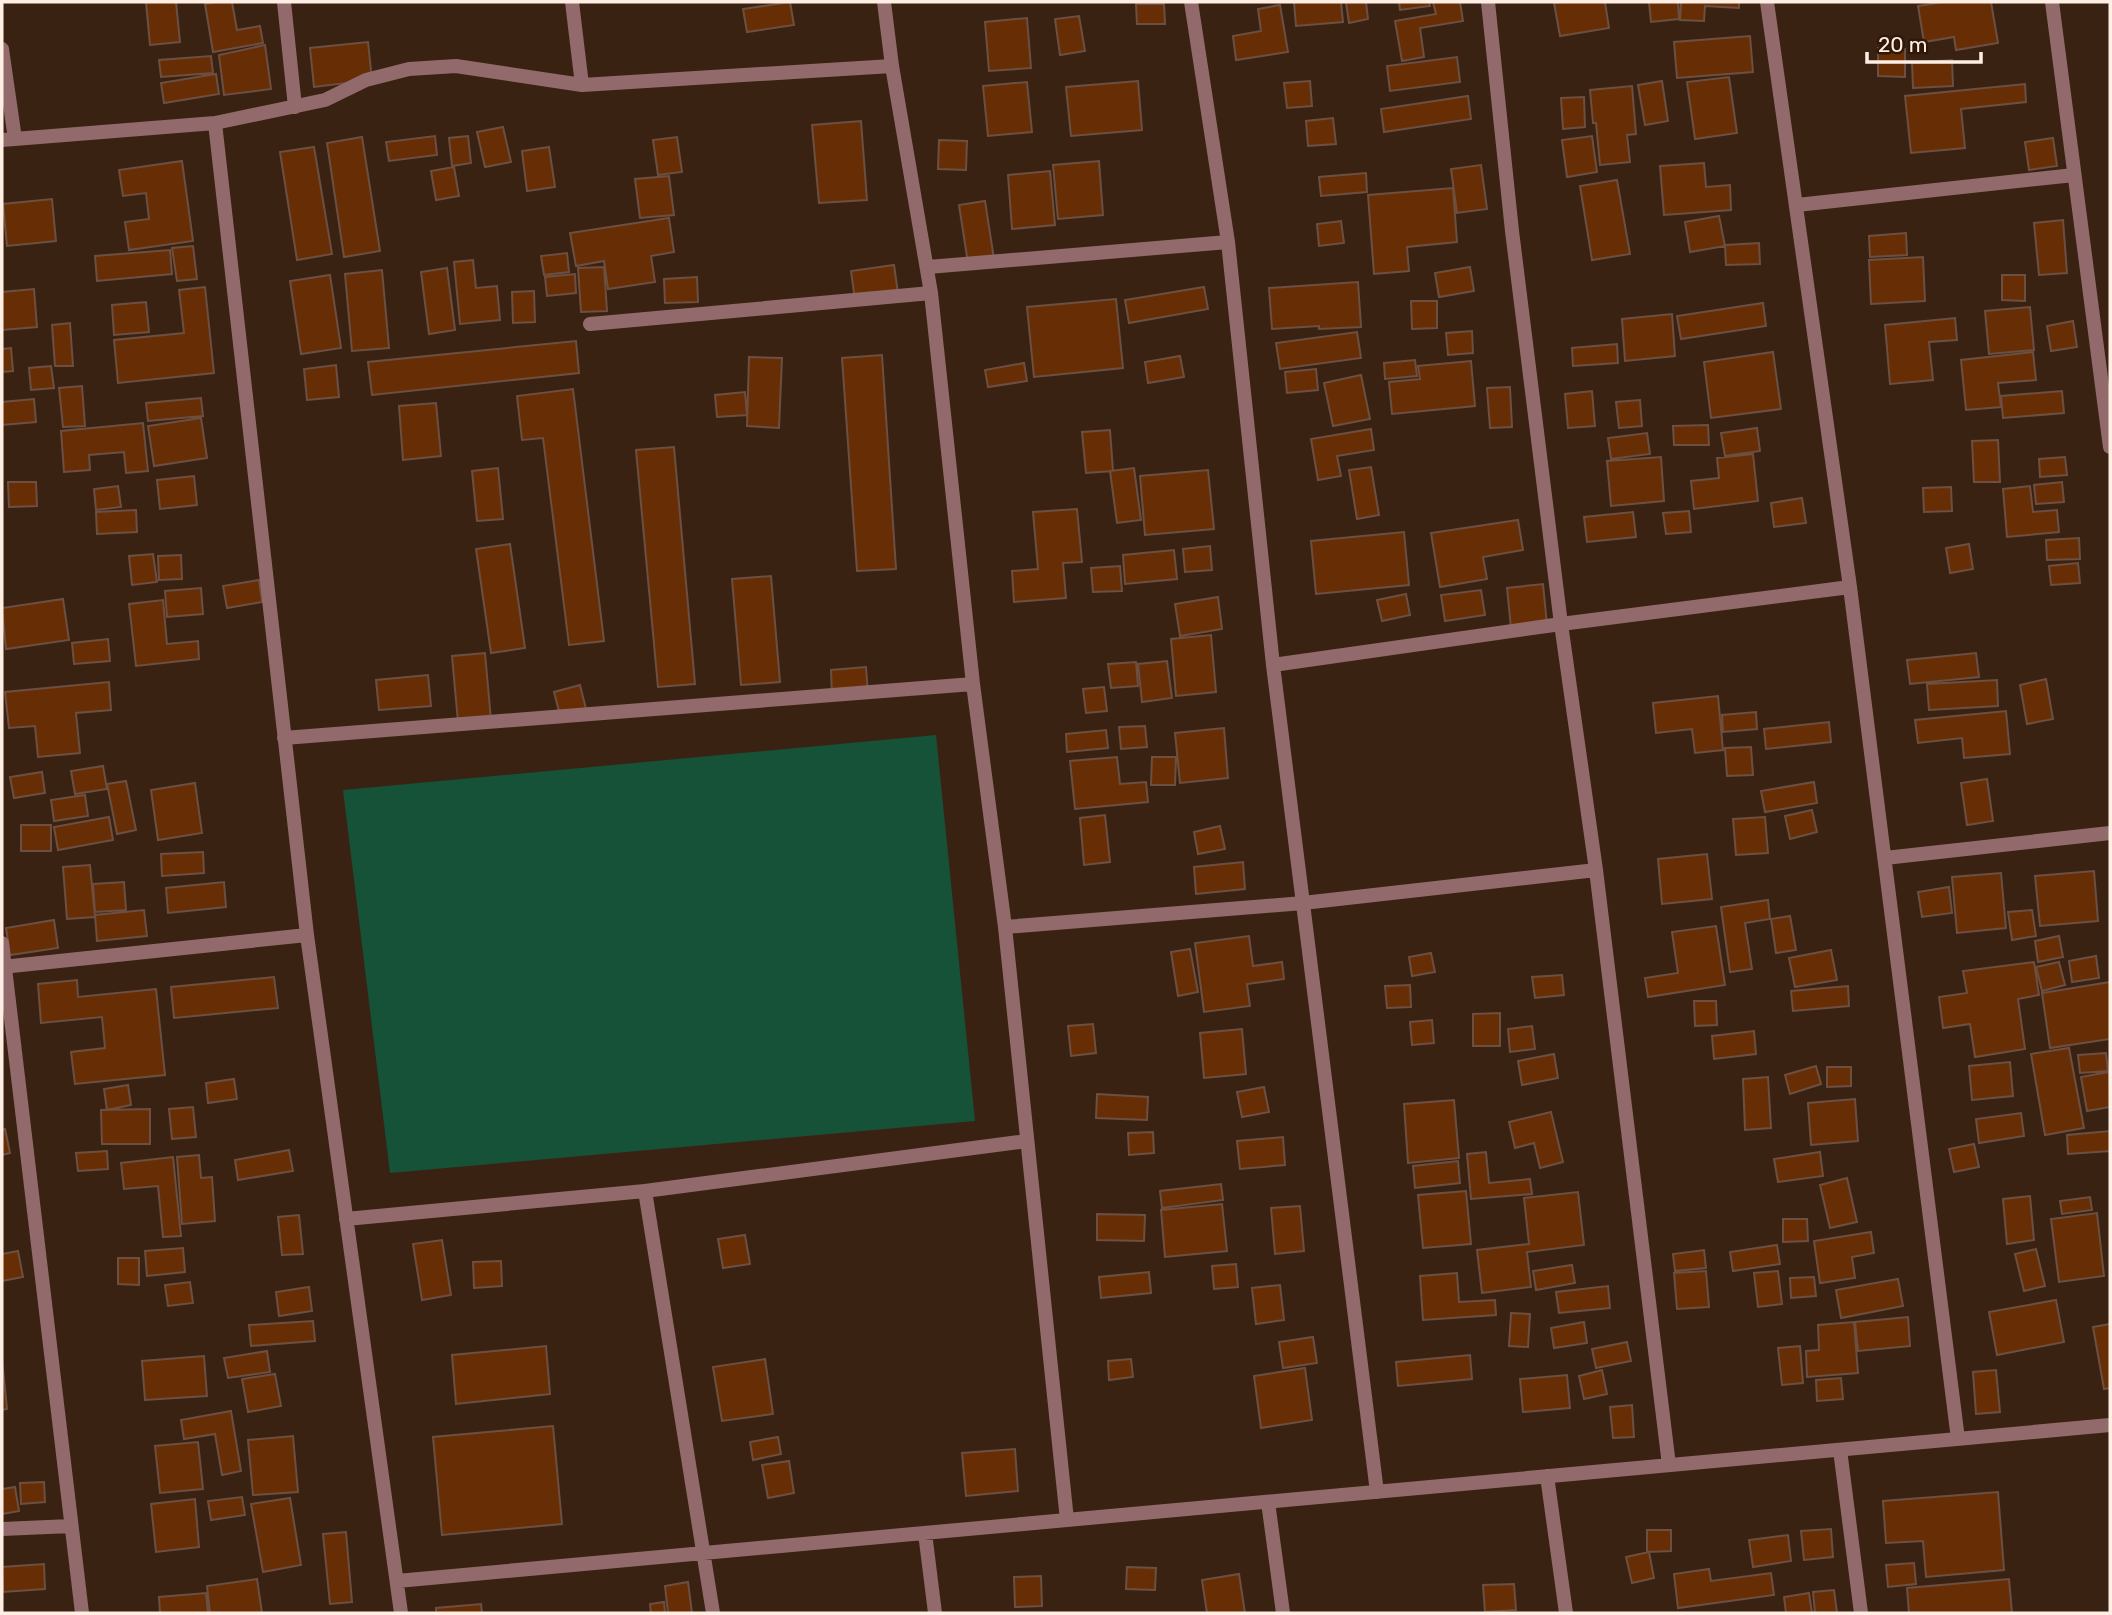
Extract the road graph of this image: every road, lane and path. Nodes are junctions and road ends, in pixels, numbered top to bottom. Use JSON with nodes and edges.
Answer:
{"nodes":[{"id":1,"x":284,"y":2,"type":"edge"},
{"id":2,"x":572,"y":2,"type":"edge"},
{"id":3,"x":884,"y":2,"type":"edge"},
{"id":4,"x":1191,"y":2,"type":"edge"},
{"id":5,"x":1488,"y":2,"type":"edge"},
{"id":6,"x":1767,"y":2,"type":"edge"},
{"id":7,"x":2052,"y":2,"type":"edge"},
{"id":8,"x":2,"y":49,"type":"edge"},
{"id":9,"x":892,"y":66,"type":"junction"},
{"id":10,"x":582,"y":85,"type":"junction"},
{"id":11,"x":295,"y":107,"type":"junction"},
{"id":12,"x":215,"y":123,"type":"junction"},
{"id":13,"x":8,"y":139,"type":"edge"},
{"id":14,"x":2074,"y":175,"type":"junction"},
{"id":15,"x":1797,"y":205,"type":"junction"},
{"id":16,"x":1228,"y":242,"type":"junction"},
{"id":17,"x":928,"y":267,"type":"junction"},
{"id":18,"x":931,"y":293,"type":"junction"},
{"id":19,"x":590,"y":324,"type":"dead end"},
{"id":20,"x":2110,"y":447,"type":"edge"},
{"id":21,"x":1850,"y":587,"type":"junction"},
{"id":22,"x":1561,"y":624,"type":"junction"},
{"id":23,"x":1273,"y":666,"type":"junction"},
{"id":24,"x":973,"y":684,"type":"junction"},
{"id":25,"x":284,"y":738,"type":"junction"},
{"id":26,"x":2110,"y":833,"type":"edge"},
{"id":27,"x":1885,"y":858,"type":"junction"},
{"id":28,"x":1596,"y":870,"type":"junction"},
{"id":29,"x":1303,"y":903,"type":"junction"},
{"id":30,"x":1005,"y":927,"type":"junction"},
{"id":31,"x":307,"y":935,"type":"junction"},
{"id":32,"x":2,"y":943,"type":"edge"},
{"id":33,"x":3,"y":967,"type":"edge"},
{"id":34,"x":1027,"y":1141,"type":"junction"},
{"id":35,"x":645,"y":1191,"type":"junction"},
{"id":36,"x":346,"y":1219,"type":"junction"},
{"id":37,"x":2110,"y":1425,"type":"edge"},
{"id":38,"x":1958,"y":1439,"type":"junction"},
{"id":39,"x":1840,"y":1450,"type":"junction"},
{"id":40,"x":1669,"y":1465,"type":"junction"},
{"id":41,"x":1546,"y":1476,"type":"junction"},
{"id":42,"x":1377,"y":1492,"type":"junction"},
{"id":43,"x":1268,"y":1502,"type":"junction"},
{"id":44,"x":1068,"y":1520,"type":"junction"},
{"id":45,"x":71,"y":1526,"type":"junction"},
{"id":46,"x":2,"y":1529,"type":"edge"},
{"id":47,"x":926,"y":1533,"type":"junction"},
{"id":48,"x":705,"y":1553,"type":"junction"},
{"id":49,"x":397,"y":1581,"type":"junction"},
{"id":50,"x":82,"y":1613,"type":"edge"},
{"id":51,"x":401,"y":1613,"type":"edge"},
{"id":52,"x":713,"y":1613,"type":"edge"},
{"id":53,"x":935,"y":1613,"type":"edge"},
{"id":54,"x":1283,"y":1613,"type":"edge"},
{"id":55,"x":1566,"y":1613,"type":"edge"},
{"id":56,"x":1861,"y":1613,"type":"edge"}],
"edges":[{"from":1,"to":11,"type":"street"},
{"from":2,"to":10,"type":"street"},
{"from":3,"to":9,"type":"street"},
{"from":4,"to":16,"type":"street"},
{"from":5,"to":22,"type":"street"},
{"from":6,"to":15,"type":"street"},
{"from":7,"to":14,"type":"street"},
{"from":8,"to":13,"type":"street"},
{"from":9,"to":10,"type":"street"},
{"from":9,"to":17,"type":"street"},
{"from":10,"to":11,"type":"street"},
{"from":11,"to":12,"type":"street"},
{"from":12,"to":13,"type":"street"},
{"from":12,"to":25,"type":"street"},
{"from":14,"to":15,"type":"street"},
{"from":14,"to":20,"type":"street"},
{"from":15,"to":21,"type":"street"},
{"from":16,"to":17,"type":"street"},
{"from":16,"to":23,"type":"street"},
{"from":17,"to":18,"type":"street"},
{"from":18,"to":19,"type":"street"},
{"from":18,"to":24,"type":"street"},
{"from":21,"to":22,"type":"street"},
{"from":21,"to":27,"type":"street"},
{"from":22,"to":23,"type":"street"},
{"from":22,"to":28,"type":"street"},
{"from":23,"to":29,"type":"street"},
{"from":24,"to":25,"type":"street"},
{"from":24,"to":30,"type":"street"},
{"from":25,"to":31,"type":"street"},
{"from":26,"to":27,"type":"street"},
{"from":27,"to":38,"type":"street"},
{"from":28,"to":29,"type":"street"},
{"from":28,"to":40,"type":"street"},
{"from":29,"to":30,"type":"street"},
{"from":29,"to":42,"type":"street"},
{"from":30,"to":34,"type":"street"},
{"from":31,"to":33,"type":"street"},
{"from":31,"to":36,"type":"street"},
{"from":32,"to":33,"type":"street"},
{"from":33,"to":45,"type":"street"},
{"from":34,"to":35,"type":"street"},
{"from":34,"to":44,"type":"street"},
{"from":35,"to":36,"type":"street"},
{"from":35,"to":48,"type":"street"},
{"from":36,"to":49,"type":"street"},
{"from":37,"to":38,"type":"street"},
{"from":38,"to":39,"type":"street"},
{"from":39,"to":40,"type":"street"},
{"from":39,"to":56,"type":"street"},
{"from":40,"to":41,"type":"street"},
{"from":41,"to":42,"type":"street"},
{"from":41,"to":55,"type":"street"},
{"from":42,"to":43,"type":"street"},
{"from":43,"to":44,"type":"street"},
{"from":43,"to":54,"type":"street"},
{"from":44,"to":47,"type":"street"},
{"from":45,"to":46,"type":"street"},
{"from":45,"to":50,"type":"street"},
{"from":47,"to":48,"type":"street"},
{"from":47,"to":53,"type":"street"},
{"from":48,"to":49,"type":"street"},
{"from":48,"to":52,"type":"street"},
{"from":49,"to":51,"type":"street"}]}
